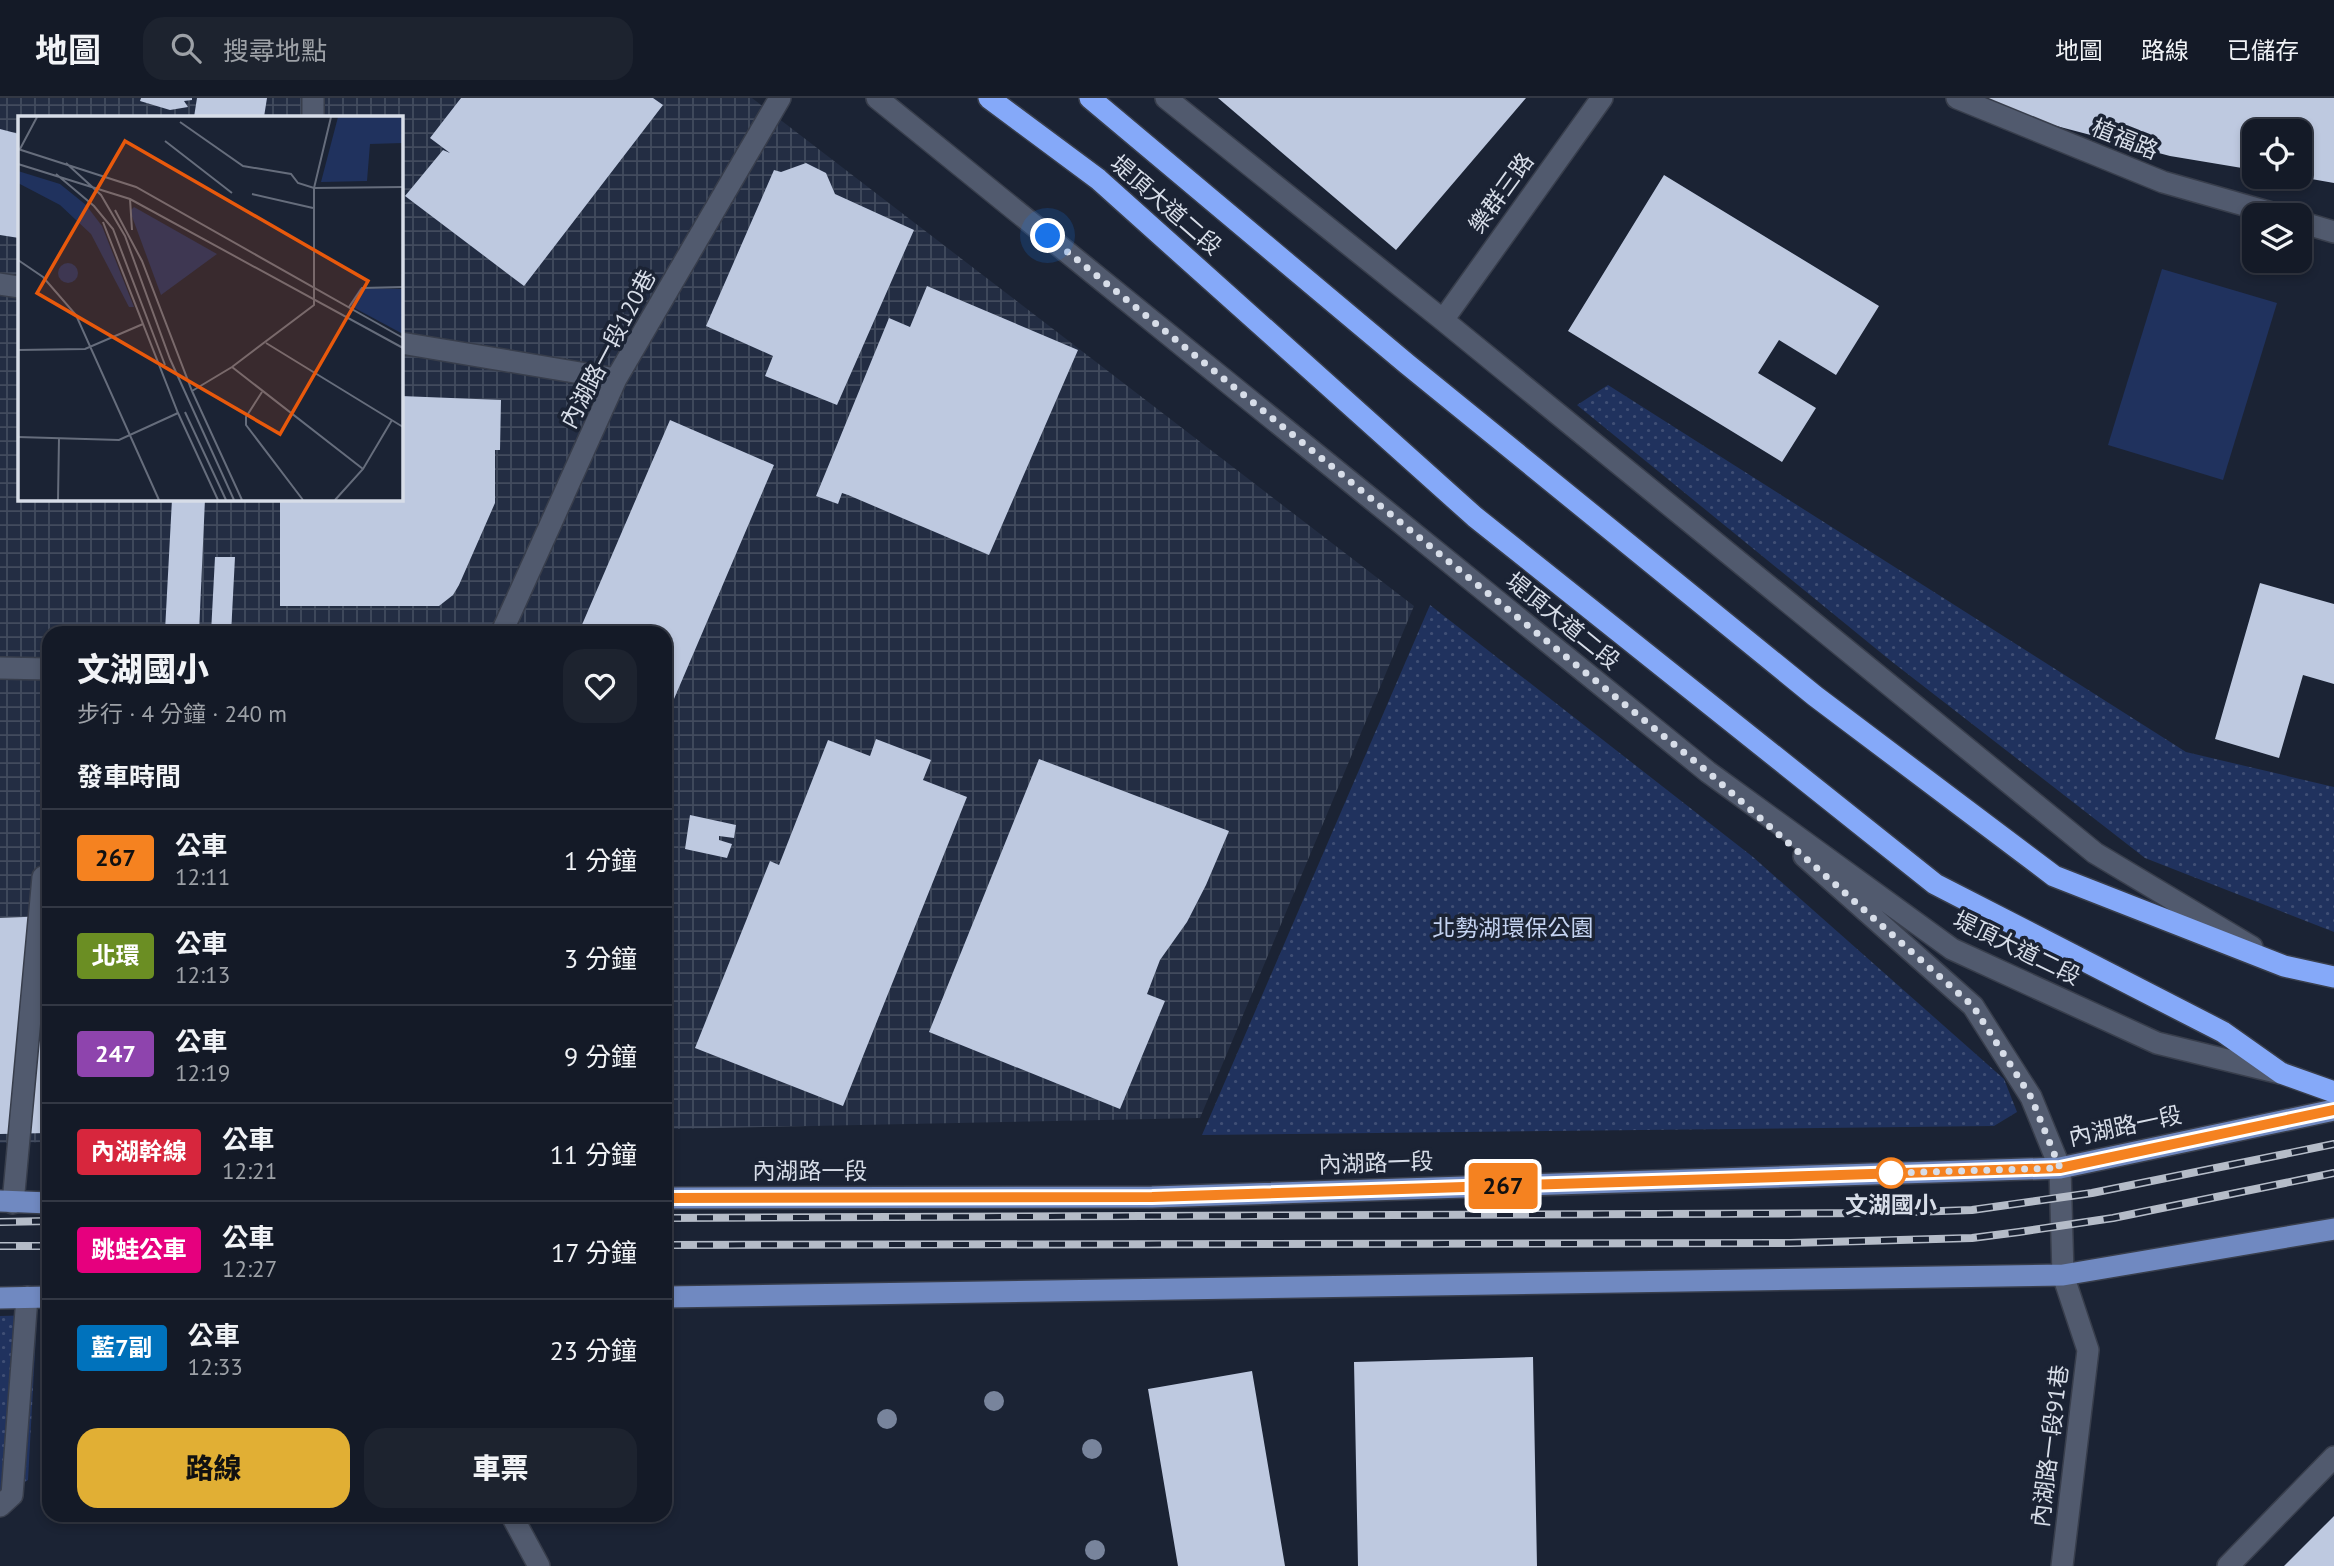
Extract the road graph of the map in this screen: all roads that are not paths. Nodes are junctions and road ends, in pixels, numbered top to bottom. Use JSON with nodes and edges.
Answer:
{"nodes":[{"id":1,"x":313,"y":98,"type":"edge"},
{"id":2,"x":780,"y":98,"type":"edge"},
{"id":3,"x":877,"y":98,"type":"edge"},
{"id":4,"x":989,"y":98,"type":"edge"},
{"id":5,"x":1090,"y":98,"type":"edge"},
{"id":6,"x":1166,"y":98,"type":"edge"},
{"id":7,"x":1602,"y":98,"type":"edge"},
{"id":8,"x":1957,"y":98,"type":"edge"},
{"id":9,"x":313,"y":116,"type":"edge"},
{"id":10,"x":2242,"y":204,"type":"edge"},
{"id":11,"x":2312,"y":226,"type":"edge"},
{"id":12,"x":2334,"y":232,"type":"edge"},
{"id":13,"x":0,"y":284,"type":"edge"},
{"id":14,"x":18,"y":287,"type":"edge"},
{"id":15,"x":1443,"y":320,"type":"junction"},
{"id":16,"x":402,"y":342,"type":"edge"},
{"id":17,"x":616,"y":379,"type":"junction"},
{"id":18,"x":505,"y":626,"type":"edge"},
{"id":19,"x":0,"y":668,"type":"edge"},
{"id":20,"x":42,"y":669,"type":"edge"},
{"id":21,"x":1708,"y":772,"type":"junction"},
{"id":22,"x":42,"y":886,"type":"edge"},
{"id":23,"x":2284,"y":966,"type":"junction"},
{"id":24,"x":2334,"y":977,"type":"edge"},
{"id":25,"x":2281,"y":1073,"type":"junction"},
{"id":26,"x":2334,"y":1092,"type":"edge"},
{"id":27,"x":2334,"y":1110,"type":"edge"},
{"id":28,"x":2060,"y":1168,"type":"junction"},
{"id":29,"x":672,"y":1198,"type":"edge"},
{"id":30,"x":7,"y":1202,"type":"edge"},
{"id":31,"x":42,"y":1203,"type":"edge"},
{"id":32,"x":2334,"y":1229,"type":"edge"},
{"id":33,"x":2063,"y":1275,"type":"junction"},
{"id":34,"x":27,"y":1297,"type":"junction"},
{"id":35,"x":42,"y":1297,"type":"edge"},
{"id":36,"x":672,"y":1297,"type":"edge"},
{"id":37,"x":0,"y":1298,"type":"edge"},
{"id":38,"x":2334,"y":1458,"type":"edge"},
{"id":39,"x":0,"y":1506,"type":"edge"},
{"id":40,"x":515,"y":1522,"type":"edge"},
{"id":41,"x":539,"y":1566,"type":"edge"},
{"id":42,"x":2062,"y":1566,"type":"edge"},
{"id":43,"x":2228,"y":1566,"type":"edge"}],
"edges":[{"from":1,"to":9,"type":"street"},
{"from":2,"to":17,"type":"street","name":"內湖路一段120巷"},
{"from":3,"to":21,"type":"street","name":"堤頂大道二段"},
{"from":4,"to":25,"type":"highway","name":"堤頂大道二段"},
{"from":5,"to":23,"type":"highway","name":"堤頂大道二段"},
{"from":6,"to":15,"type":"street","name":"堤頂大道二段"},
{"from":7,"to":15,"type":"street","name":"樂群三路"},
{"from":8,"to":10,"type":"street","name":"植福路"},
{"from":11,"to":12,"type":"street"},
{"from":13,"to":14,"type":"street"},
{"from":15,"to":23,"type":"street","name":"堤頂大道二段"},
{"from":16,"to":17,"type":"street"},
{"from":17,"to":18,"type":"street","name":"內湖路一段120巷"},
{"from":19,"to":20,"type":"street"},
{"from":21,"to":25,"type":"street","name":"堤頂大道二段"},
{"from":21,"to":28,"type":"street"},
{"from":22,"to":30,"type":"street"},
{"from":23,"to":24,"type":"highway","name":"堤頂大道二段"},
{"from":25,"to":26,"type":"highway","name":"堤頂大道二段"},
{"from":27,"to":28,"type":"main road","name":"內湖路一段"},
{"from":28,"to":29,"type":"main road","name":"內湖路一段"},
{"from":28,"to":33,"type":"street","name":"內湖路一段91巷"},
{"from":30,"to":31,"type":"main road"},
{"from":32,"to":33,"type":"main road"},
{"from":33,"to":36,"type":"main road"},
{"from":33,"to":42,"type":"street","name":"內湖路一段91巷"},
{"from":34,"to":35,"type":"main road"},
{"from":34,"to":37,"type":"main road"},
{"from":34,"to":39,"type":"street"},
{"from":38,"to":43,"type":"street"},
{"from":40,"to":41,"type":"street"}]}
